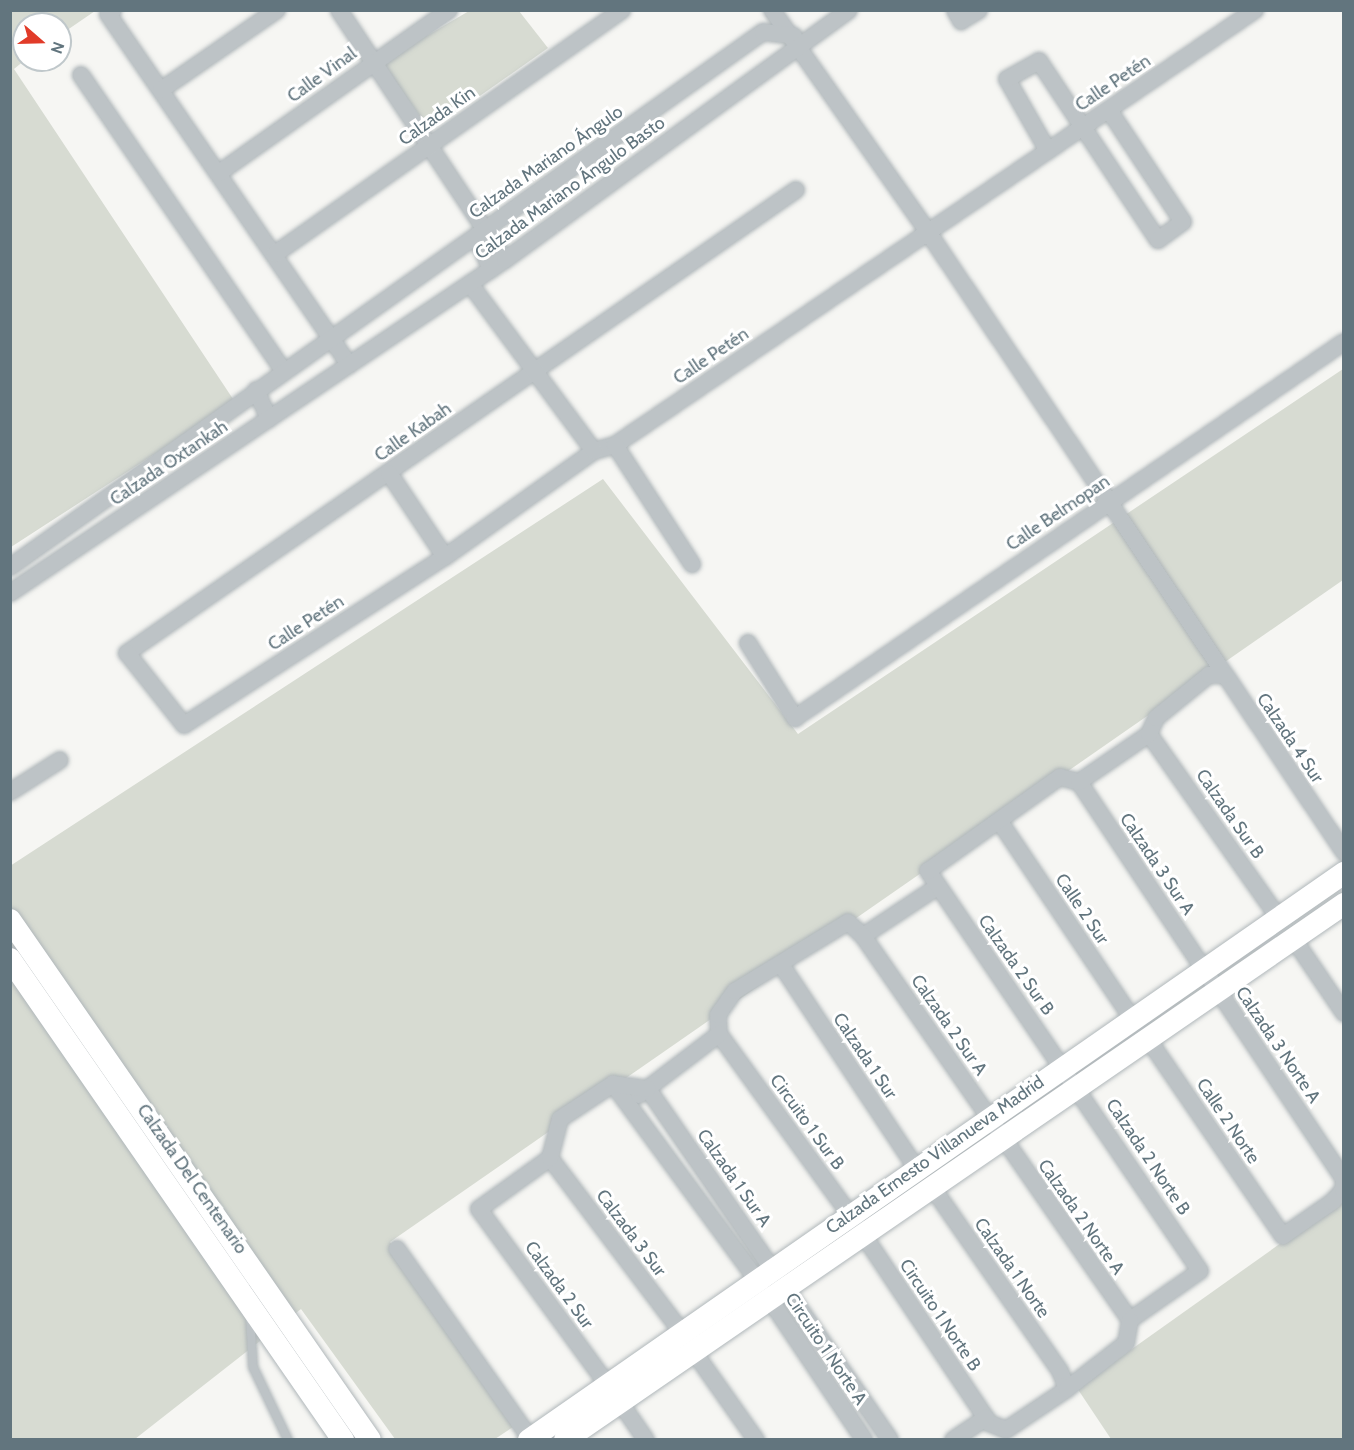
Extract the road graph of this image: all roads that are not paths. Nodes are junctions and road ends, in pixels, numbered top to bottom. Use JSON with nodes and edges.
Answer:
{"nodes":[{"id":1,"x":277,"y":10,"type":"edge"},
{"id":2,"x":339,"y":10,"type":"edge"},
{"id":3,"x":449,"y":10,"type":"edge"},
{"id":4,"x":622,"y":10,"type":"edge"},
{"id":5,"x":772,"y":10,"type":"edge"},
{"id":6,"x":849,"y":10,"type":"edge"},
{"id":7,"x":955,"y":10,"type":"edge"},
{"id":8,"x":979,"y":10,"type":"edge"},
{"id":9,"x":1255,"y":10,"type":"edge"},
{"id":10,"x":110,"y":12,"type":"edge"},
{"id":11,"x":799,"y":39,"type":"junction"},
{"id":12,"x":374,"y":62,"type":"junction"},
{"id":13,"x":81,"y":75,"type":"dead end"},
{"id":14,"x":161,"y":90,"type":"junction"},
{"id":15,"x":1109,"y":110,"type":"junction"},
{"id":16,"x":1080,"y":129,"type":"junction"},
{"id":17,"x":430,"y":145,"type":"junction"},
{"id":18,"x":1048,"y":151,"type":"junction"},
{"id":19,"x":219,"y":174,"type":"junction"},
{"id":20,"x":796,"y":190,"type":"dead end"},
{"id":21,"x":928,"y":232,"type":"junction"},
{"id":22,"x":481,"y":233,"type":"junction"},
{"id":23,"x":275,"y":254,"type":"junction"},
{"id":24,"x":498,"y":265,"type":"junction"},
{"id":25,"x":470,"y":284,"type":"junction"},
{"id":26,"x":329,"y":337,"type":"junction"},
{"id":27,"x":1344,"y":342,"type":"edge"},
{"id":28,"x":349,"y":365,"type":"junction"},
{"id":29,"x":283,"y":370,"type":"junction"},
{"id":30,"x":534,"y":370,"type":"junction"},
{"id":31,"x":255,"y":390,"type":"junction"},
{"id":32,"x":269,"y":419,"type":"junction"},
{"id":33,"x":615,"y":445,"type":"junction"},
{"id":34,"x":594,"y":451,"type":"junction"},
{"id":35,"x":389,"y":473,"type":"junction"},
{"id":36,"x":1110,"y":501,"type":"junction"},
{"id":37,"x":26,"y":556,"type":"junction"},
{"id":38,"x":445,"y":557,"type":"junction"},
{"id":39,"x":692,"y":564,"type":"dead end"},
{"id":40,"x":10,"y":567,"type":"edge"},
{"id":41,"x":39,"y":574,"type":"junction"},
{"id":42,"x":10,"y":593,"type":"edge"},
{"id":43,"x":747,"y":644,"type":"dead end"},
{"id":44,"x":1225,"y":675,"type":"junction"},
{"id":45,"x":183,"y":725,"type":"joint"},
{"id":46,"x":1149,"y":734,"type":"junction"},
{"id":47,"x":60,"y":760,"type":"dead end"},
{"id":48,"x":1078,"y":782,"type":"junction"},
{"id":49,"x":10,"y":792,"type":"edge"},
{"id":50,"x":1000,"y":822,"type":"junction"},
{"id":51,"x":1344,"y":852,"type":"edge"},
{"id":52,"x":1344,"y":873,"type":"edge"},
{"id":53,"x":937,"y":888,"type":"junction"},
{"id":54,"x":1344,"y":904,"type":"edge"},
{"id":55,"x":1278,"y":917,"type":"junction"},
{"id":56,"x":10,"y":920,"type":"edge"},
{"id":57,"x":863,"y":936,"type":"junction"},
{"id":58,"x":1293,"y":938,"type":"junction"},
{"id":59,"x":10,"y":959,"type":"edge"},
{"id":60,"x":782,"y":966,"type":"junction"},
{"id":61,"x":1203,"y":968,"type":"junction"},
{"id":62,"x":56,"y":985,"type":"junction"},
{"id":63,"x":1218,"y":990,"type":"junction"},
{"id":64,"x":36,"y":996,"type":"junction"},
{"id":65,"x":1344,"y":1013,"type":"edge"},
{"id":66,"x":1131,"y":1017,"type":"junction"},
{"id":67,"x":719,"y":1034,"type":"junction"},
{"id":68,"x":1148,"y":1039,"type":"junction"},
{"id":69,"x":1063,"y":1065,"type":"junction"},
{"id":70,"x":613,"y":1084,"type":"junction"},
{"id":71,"x":1077,"y":1087,"type":"junction"},
{"id":72,"x":648,"y":1089,"type":"junction"},
{"id":73,"x":630,"y":1102,"type":"junction"},
{"id":74,"x":989,"y":1118,"type":"junction"},
{"id":75,"x":1001,"y":1137,"type":"junction"},
{"id":76,"x":550,"y":1158,"type":"junction"},
{"id":77,"x":916,"y":1168,"type":"junction"},
{"id":78,"x":1343,"y":1176,"type":"edge"},
{"id":79,"x":932,"y":1187,"type":"junction"},
{"id":80,"x":850,"y":1215,"type":"junction"},
{"id":81,"x":863,"y":1234,"type":"junction"},
{"id":82,"x":397,"y":1249,"type":"dead end"},
{"id":83,"x":764,"y":1274,"type":"junction"},
{"id":84,"x":261,"y":1279,"type":"junction"},
{"id":85,"x":779,"y":1295,"type":"junction"},
{"id":86,"x":249,"y":1304,"type":"junction"},
{"id":87,"x":1130,"y":1320,"type":"junction"},
{"id":88,"x":681,"y":1331,"type":"junction"},
{"id":89,"x":694,"y":1352,"type":"junction"},
{"id":90,"x":1067,"y":1389,"type":"junction"},
{"id":91,"x":613,"y":1393,"type":"junction"},
{"id":92,"x":986,"y":1418,"type":"junction"},
{"id":93,"x":530,"y":1439,"type":"edge"},
{"id":94,"x":288,"y":1440,"type":"edge"},
{"id":95,"x":343,"y":1440,"type":"edge"},
{"id":96,"x":370,"y":1440,"type":"edge"},
{"id":97,"x":565,"y":1440,"type":"edge"},
{"id":98,"x":646,"y":1440,"type":"edge"},
{"id":99,"x":756,"y":1440,"type":"edge"},
{"id":100,"x":864,"y":1440,"type":"edge"},
{"id":101,"x":890,"y":1440,"type":"edge"},
{"id":102,"x":953,"y":1440,"type":"edge"}],
"edges":[{"from":1,"to":14,"type":"street"},
{"from":2,"to":12,"type":"street"},
{"from":3,"to":12,"type":"street","name":"Calle Vinal"},
{"from":4,"to":17,"type":"street","name":"Calzada Kin"},
{"from":5,"to":11,"type":"street","name":"Calzada 4 Sur"},
{"from":6,"to":11,"type":"street","name":"Calzada Mariano Ángulo Basto"},
{"from":7,"to":8,"type":"street"},
{"from":9,"to":15,"type":"street","name":"Calle Petén"},
{"from":10,"to":14,"type":"street"},
{"from":11,"to":21,"type":"street","name":"Calzada 4 Sur"},
{"from":11,"to":22,"type":"street","name":"Calzada Mariano Ángulo"},
{"from":11,"to":24,"type":"street","name":"Calzada Mariano Ángulo Basto"},
{"from":12,"to":17,"type":"street"},
{"from":12,"to":19,"type":"street","name":"Calle Vinal"},
{"from":13,"to":29,"type":"street"},
{"from":14,"to":19,"type":"street"},
{"from":15,"to":16,"type":"street","name":"Calle Petén"},
{"from":15,"to":16,"type":"street"},
{"from":16,"to":18,"type":"street","name":"Calle Petén"},
{"from":16,"to":18,"type":"street"},
{"from":17,"to":22,"type":"street"},
{"from":17,"to":23,"type":"street","name":"Calzada Kin"},
{"from":18,"to":21,"type":"street","name":"Calle Petén"},
{"from":19,"to":23,"type":"street"},
{"from":20,"to":30,"type":"street","name":"Calle Kabah"},
{"from":21,"to":33,"type":"street","name":"Calle Petén"},
{"from":21,"to":36,"type":"street","name":"Calzada 4 Sur"},
{"from":22,"to":24,"type":"street"},
{"from":22,"to":26,"type":"street","name":"Calzada Mariano Ángulo"},
{"from":23,"to":26,"type":"street"},
{"from":24,"to":25,"type":"street","name":"Calzada Mariano Ángulo Basto"},
{"from":25,"to":28,"type":"street","name":"Calzada Mariano Ángulo Basto"},
{"from":25,"to":30,"type":"street"},
{"from":26,"to":28,"type":"street"},
{"from":26,"to":29,"type":"street","name":"Calzada Oxtankah"},
{"from":27,"to":36,"type":"street","name":"Calle Belmopan"},
{"from":28,"to":32,"type":"street","name":"Calzada Oxtankah"},
{"from":29,"to":31,"type":"street","name":"Calzada Oxtankah"},
{"from":30,"to":34,"type":"street"},
{"from":30,"to":35,"type":"street","name":"Calle Kabah"},
{"from":31,"to":32,"type":"street"},
{"from":31,"to":37,"type":"street","name":"Calzada Oxtankah"},
{"from":32,"to":41,"type":"street","name":"Calzada Oxtankah"},
{"from":33,"to":34,"type":"street","name":"Calle Petén"},
{"from":33,"to":39,"type":"street"},
{"from":34,"to":38,"type":"street","name":"Calle Petén"},
{"from":35,"to":38,"type":"street"},
{"from":35,"to":45,"type":"street","name":"Calle Kabah"},
{"from":36,"to":43,"type":"street","name":"Calle Belmopan"},
{"from":36,"to":44,"type":"street","name":"Calzada 4 Sur"},
{"from":37,"to":40,"type":"street","name":"Calzada Oxtankah"},
{"from":37,"to":41,"type":"street"},
{"from":38,"to":45,"type":"street","name":"Calle Petén"},
{"from":41,"to":42,"type":"street","name":"Calzada Oxtankah"},
{"from":44,"to":46,"type":"street"},
{"from":44,"to":51,"type":"street","name":"Calzada 4 Sur"},
{"from":46,"to":48,"type":"street"},
{"from":46,"to":55,"type":"street","name":"Calzada Sur B"},
{"from":47,"to":49,"type":"street"},
{"from":48,"to":50,"type":"street"},
{"from":48,"to":61,"type":"street","name":"Calzada 3 Sur A"},
{"from":50,"to":53,"type":"street"},
{"from":50,"to":66,"type":"street","name":"Calle 2 Sur"},
{"from":52,"to":55,"type":"street","name":"Calzada Ernesto Villanueva Madrid"},
{"from":53,"to":57,"type":"street"},
{"from":53,"to":69,"type":"street","name":"Calzada 2 Sur B"},
{"from":54,"to":58,"type":"street","name":"Calzada Ernesto Villanueva Madrid"},
{"from":55,"to":61,"type":"street","name":"Calzada Ernesto Villanueva Madrid"},
{"from":56,"to":62,"type":"street","name":"Calzada Del Centenario"},
{"from":57,"to":60,"type":"street"},
{"from":57,"to":74,"type":"street","name":"Calzada 2 Sur A"},
{"from":58,"to":63,"type":"street","name":"Calzada Ernesto Villanueva Madrid"},
{"from":58,"to":65,"type":"street"},
{"from":59,"to":64,"type":"street","name":"Calzada Del Centenario"},
{"from":60,"to":67,"type":"street"},
{"from":60,"to":77,"type":"street","name":"Calzada 1 Sur"},
{"from":61,"to":63,"type":"street","name":"Calzada 3 Norte A"},
{"from":61,"to":66,"type":"street","name":"Calzada Ernesto Villanueva Madrid"},
{"from":62,"to":64,"type":"street"},
{"from":62,"to":84,"type":"street","name":"Calzada Del Centenario"},
{"from":63,"to":68,"type":"street","name":"Calzada Ernesto Villanueva Madrid"},
{"from":63,"to":78,"type":"street","name":"Calzada 3 Norte A"},
{"from":64,"to":86,"type":"street","name":"Calzada Del Centenario"},
{"from":66,"to":69,"type":"street","name":"Calzada Ernesto Villanueva Madrid"},
{"from":67,"to":72,"type":"street"},
{"from":67,"to":80,"type":"street","name":"Circuito 1 Sur B"},
{"from":68,"to":71,"type":"street","name":"Calzada Ernesto Villanueva Madrid"},
{"from":68,"to":78,"type":"street","name":"Calle 2 Norte"},
{"from":69,"to":71,"type":"street","name":"Calzada 2 Norte B"},
{"from":69,"to":74,"type":"street","name":"Calzada Ernesto Villanueva Madrid"},
{"from":70,"to":72,"type":"street"},
{"from":70,"to":73,"type":"street"},
{"from":70,"to":76,"type":"street"},
{"from":71,"to":75,"type":"street","name":"Calzada Ernesto Villanueva Madrid"},
{"from":71,"to":87,"type":"street","name":"Calzada 2 Norte B"},
{"from":72,"to":73,"type":"street"},
{"from":72,"to":83,"type":"street","name":"Calzada 1 Sur A"},
{"from":73,"to":83,"type":"street"},
{"from":74,"to":75,"type":"street","name":"Calzada 2 Sur A"},
{"from":74,"to":77,"type":"street","name":"Calzada Ernesto Villanueva Madrid"},
{"from":75,"to":79,"type":"street","name":"Calzada Ernesto Villanueva Madrid"},
{"from":75,"to":87,"type":"street","name":"Calzada 2 Norte A"},
{"from":76,"to":88,"type":"street","name":"Calzada 3 Sur"},
{"from":76,"to":91,"type":"street","name":"Calzada 2 Sur"},
{"from":77,"to":80,"type":"street","name":"Calzada Ernesto Villanueva Madrid"},
{"from":79,"to":81,"type":"street","name":"Calzada Ernesto Villanueva Madrid"},
{"from":79,"to":90,"type":"street","name":"Calzada 1 Norte"},
{"from":80,"to":81,"type":"street","name":"Circuito 1 Sur B"},
{"from":80,"to":83,"type":"street","name":"Calzada Ernesto Villanueva Madrid"},
{"from":81,"to":85,"type":"street","name":"Calzada Ernesto Villanueva Madrid"},
{"from":81,"to":92,"type":"street","name":"Circuito 1 Norte B"},
{"from":82,"to":93,"type":"street"},
{"from":83,"to":85,"type":"street","name":"Circuito 1 Norte A"},
{"from":83,"to":88,"type":"street","name":"Calzada Ernesto Villanueva Madrid"},
{"from":84,"to":86,"type":"lane"},
{"from":84,"to":96,"type":"street","name":"Calzada Del Centenario"},
{"from":85,"to":89,"type":"street","name":"Calzada Ernesto Villanueva Madrid"},
{"from":85,"to":100,"type":"street","name":"Circuito 1 Norte A"},
{"from":85,"to":101,"type":"street","name":"Circuito 1 Norte A"},
{"from":86,"to":94,"type":"lane"},
{"from":86,"to":95,"type":"street","name":"Calzada Del Centenario"},
{"from":87,"to":90,"type":"street"},
{"from":88,"to":91,"type":"street","name":"Calzada Ernesto Villanueva Madrid"},
{"from":89,"to":91,"type":"street","name":"Calzada Ernesto Villanueva Madrid"},
{"from":89,"to":99,"type":"street"},
{"from":90,"to":92,"type":"street"},
{"from":91,"to":93,"type":"street","name":"Calzada Ernesto Villanueva Madrid"},
{"from":91,"to":97,"type":"street","name":"Calzada Ernesto Villanueva Madrid"},
{"from":91,"to":98,"type":"street","name":"Calzada 2 Sur"},
{"from":92,"to":102,"type":"street"}]}
